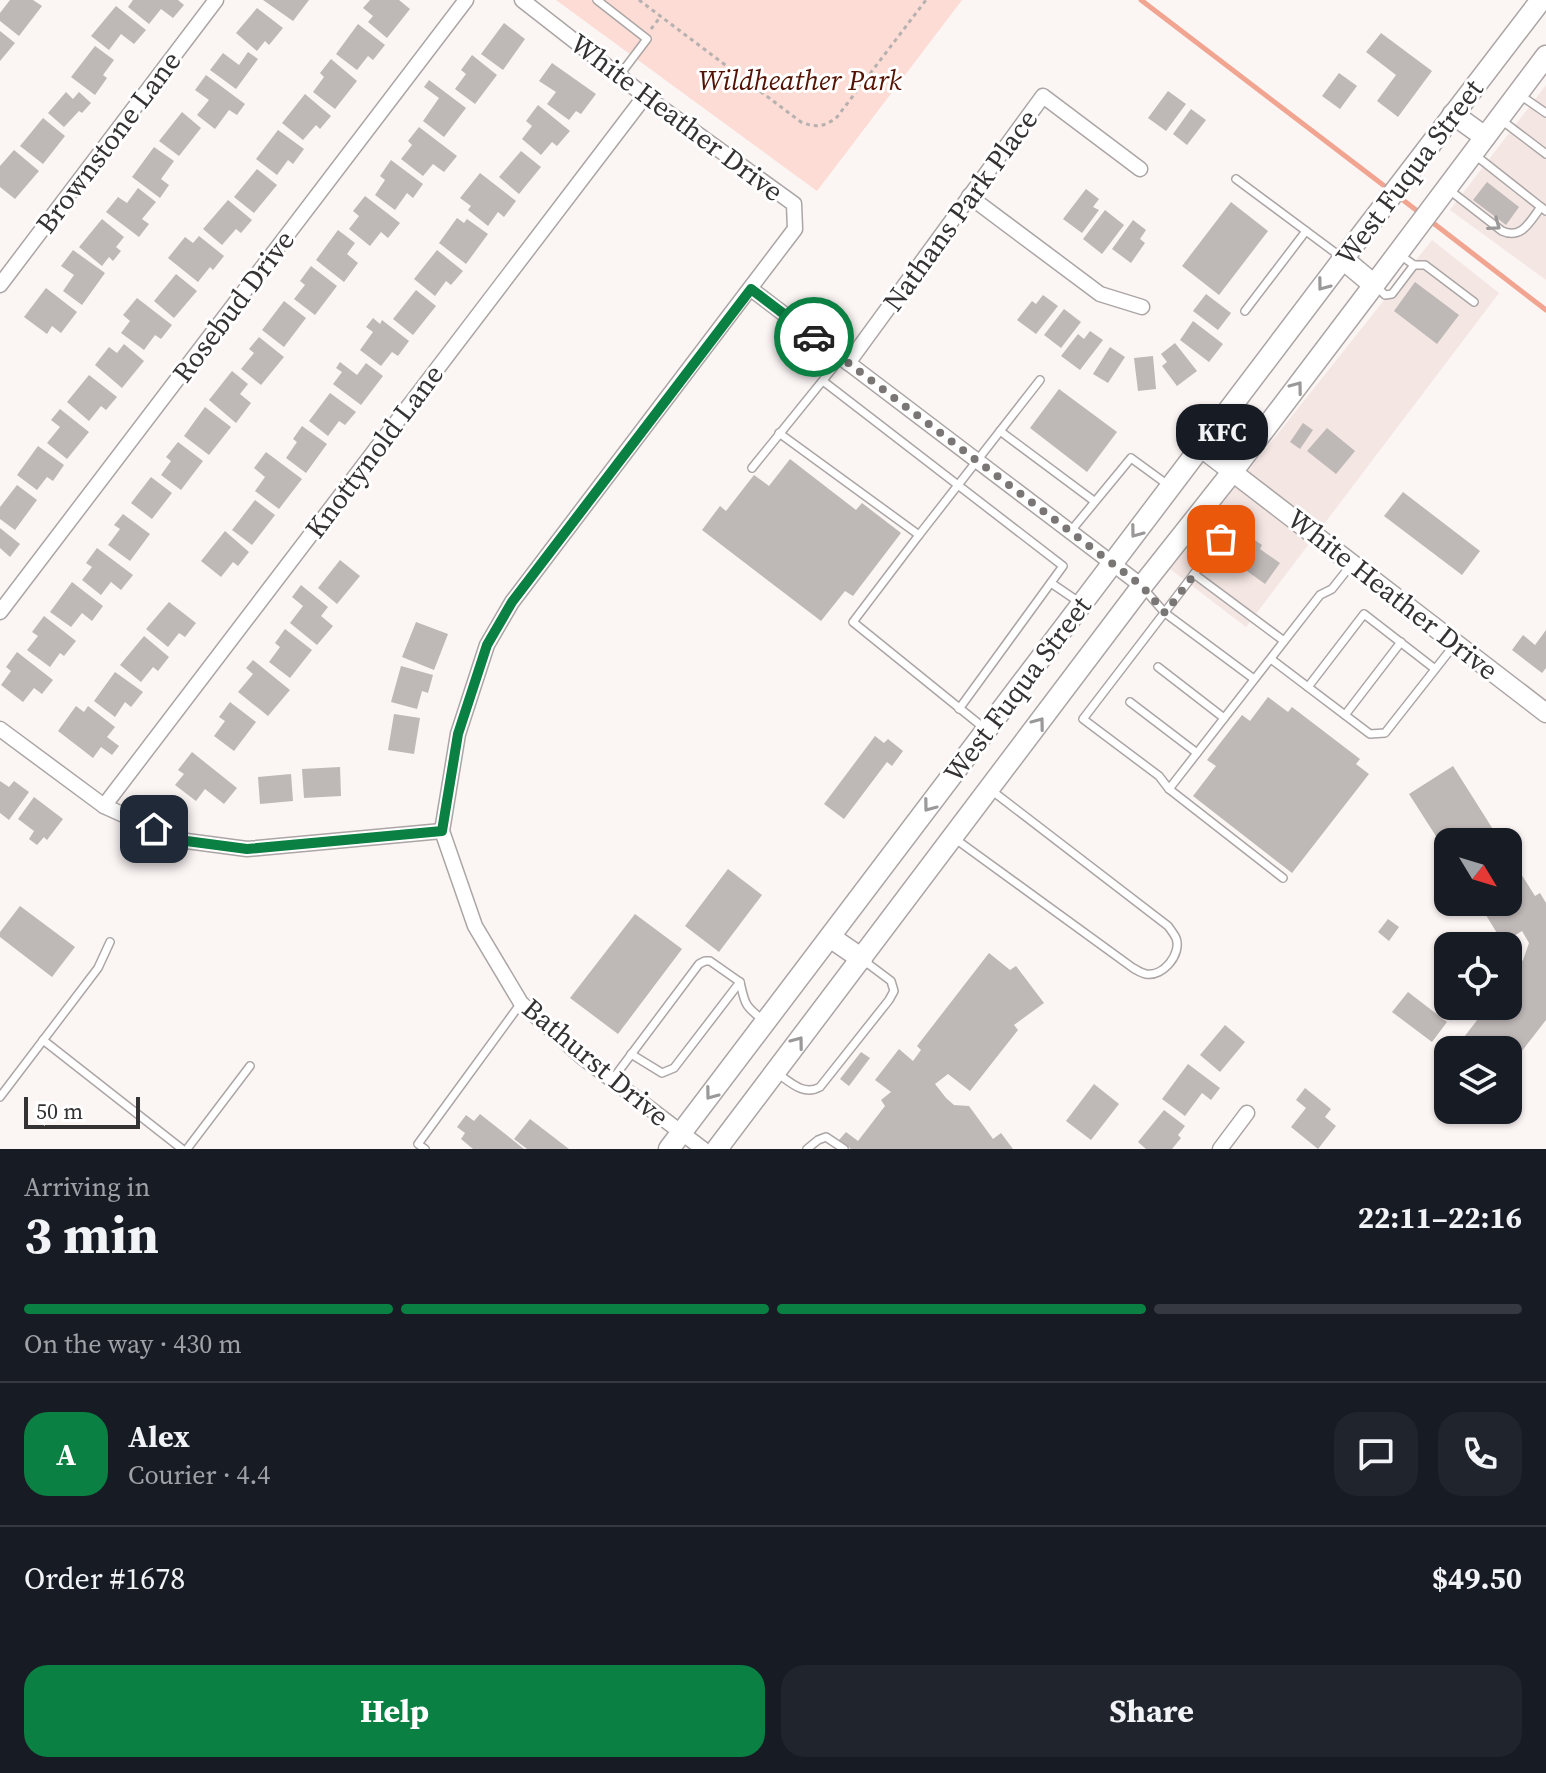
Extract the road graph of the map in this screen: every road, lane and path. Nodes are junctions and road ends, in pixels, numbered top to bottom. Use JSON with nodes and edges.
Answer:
{"nodes":[{"id":1,"x":216,"y":0,"type":"edge"},
{"id":2,"x":466,"y":0,"type":"edge"},
{"id":3,"x":522,"y":0,"type":"edge"},
{"id":4,"x":597,"y":0,"type":"edge"},
{"id":5,"x":639,"y":0,"type":"edge"},
{"id":6,"x":926,"y":0,"type":"edge"},
{"id":7,"x":1538,"y":1,"type":"edge"},
{"id":8,"x":661,"y":16,"type":"junction"},
{"id":9,"x":645,"y":37,"type":"junction"},
{"id":10,"x":1546,"y":56,"type":"edge"},
{"id":11,"x":619,"y":76,"type":"junction"},
{"id":12,"x":1518,"y":93,"type":"junction"},
{"id":13,"x":645,"y":96,"type":"junction"},
{"id":14,"x":1546,"y":113,"type":"edge"},
{"id":15,"x":1453,"y":114,"type":"junction"},
{"id":16,"x":1499,"y":118,"type":"junction"},
{"id":17,"x":1479,"y":145,"type":"junction"},
{"id":18,"x":1546,"y":154,"type":"edge"},
{"id":19,"x":1140,"y":169,"type":"dead end"},
{"id":20,"x":1236,"y":179,"type":"dead end"},
{"id":21,"x":1442,"y":194,"type":"junction"},
{"id":22,"x":969,"y":196,"type":"junction"},
{"id":23,"x":1544,"y":209,"type":"edge"},
{"id":24,"x":1306,"y":231,"type":"junction"},
{"id":25,"x":1343,"y":259,"type":"junction"},
{"id":26,"x":1406,"y":260,"type":"junction"},
{"id":27,"x":0,"y":285,"type":"edge"},
{"id":28,"x":1374,"y":285,"type":"junction"},
{"id":29,"x":751,"y":289,"type":"junction"},
{"id":30,"x":1474,"y":302,"type":"dead end"},
{"id":31,"x":1142,"y":307,"type":"dead end"},
{"id":32,"x":1245,"y":311,"type":"dead end"},
{"id":33,"x":845,"y":361,"type":"junction"},
{"id":34,"x":1040,"y":380,"type":"dead end"},
{"id":35,"x":823,"y":381,"type":"junction"},
{"id":36,"x":1000,"y":431,"type":"junction"},
{"id":37,"x":779,"y":433,"type":"junction"},
{"id":38,"x":1200,"y":447,"type":"junction"},
{"id":39,"x":977,"y":461,"type":"junction"},
{"id":40,"x":752,"y":468,"type":"dead end"},
{"id":41,"x":1233,"y":471,"type":"junction"},
{"id":42,"x":957,"y":484,"type":"junction"},
{"id":43,"x":1170,"y":487,"type":"junction"},
{"id":44,"x":1094,"y":501,"type":"junction"},
{"id":45,"x":1196,"y":519,"type":"junction"},
{"id":46,"x":1070,"y":532,"type":"junction"},
{"id":47,"x":919,"y":535,"type":"junction"},
{"id":48,"x":1112,"y":563,"type":"junction"},
{"id":49,"x":1352,"y":564,"type":"junction"},
{"id":50,"x":1194,"y":574,"type":"junction"},
{"id":51,"x":1051,"y":583,"type":"junction"},
{"id":52,"x":1142,"y":586,"type":"junction"},
{"id":53,"x":1081,"y":604,"type":"junction"},
{"id":54,"x":0,"y":612,"type":"edge"},
{"id":55,"x":1165,"y":613,"type":"junction"},
{"id":56,"x":1284,"y":641,"type":"junction"},
{"id":57,"x":1401,"y":642,"type":"junction"},
{"id":58,"x":1456,"y":642,"type":"junction"},
{"id":59,"x":1271,"y":659,"type":"junction"},
{"id":60,"x":1158,"y":667,"type":"dead end"},
{"id":61,"x":1435,"y":669,"type":"junction"},
{"id":62,"x":1254,"y":679,"type":"junction"},
{"id":63,"x":1308,"y":687,"type":"junction"},
{"id":64,"x":1130,"y":702,"type":"dead end"},
{"id":65,"x":959,"y":709,"type":"junction"},
{"id":66,"x":1546,"y":713,"type":"edge"},
{"id":67,"x":1345,"y":715,"type":"junction"},
{"id":68,"x":1224,"y":718,"type":"junction"},
{"id":69,"x":0,"y":729,"type":"edge"},
{"id":70,"x":986,"y":730,"type":"junction"},
{"id":71,"x":1016,"y":752,"type":"junction"},
{"id":72,"x":1197,"y":753,"type":"junction"},
{"id":73,"x":990,"y":788,"type":"junction"},
{"id":74,"x":1169,"y":789,"type":"junction"},
{"id":75,"x":104,"y":806,"type":"junction"},
{"id":76,"x":442,"y":831,"type":"junction"},
{"id":77,"x":953,"y":837,"type":"junction"},
{"id":78,"x":1283,"y":878,"type":"dead end"},
{"id":79,"x":830,"y":937,"type":"junction"},
{"id":80,"x":110,"y":942,"type":"dead end"},
{"id":81,"x":862,"y":959,"type":"junction"},
{"id":82,"x":740,"y":982,"type":"junction"},
{"id":83,"x":521,"y":1003,"type":"junction"},
{"id":84,"x":765,"y":1023,"type":"junction"},
{"id":85,"x":43,"y":1040,"type":"junction"},
{"id":86,"x":631,"y":1054,"type":"junction"},
{"id":87,"x":250,"y":1066,"type":"dead end"},
{"id":88,"x":775,"y":1072,"type":"junction"},
{"id":89,"x":612,"y":1080,"type":"junction"},
{"id":90,"x":0,"y":1097,"type":"edge"},
{"id":91,"x":1247,"y":1113,"type":"dead end"},
{"id":92,"x":675,"y":1141,"type":"edge"},
{"id":93,"x":184,"y":1149,"type":"edge"},
{"id":94,"x":425,"y":1149,"type":"edge"},
{"id":95,"x":703,"y":1149,"type":"edge"},
{"id":96,"x":717,"y":1149,"type":"edge"},
{"id":97,"x":807,"y":1149,"type":"edge"},
{"id":98,"x":844,"y":1149,"type":"edge"},
{"id":99,"x":1220,"y":1149,"type":"edge"}],
"edges":[{"from":1,"to":27,"type":"street","name":"Brownstone Lane"},
{"from":2,"to":54,"type":"street","name":"Rosebud Drive"},
{"from":3,"to":11,"type":"street","name":"White Heather Drive"},
{"from":4,"to":9,"type":"lane"},
{"from":5,"to":8,"type":"path"},
{"from":6,"to":8,"type":"path"},
{"from":7,"to":15,"type":"main road","name":"West Fuqua Street"},
{"from":8,"to":9,"type":"path"},
{"from":9,"to":11,"type":"lane"},
{"from":10,"to":12,"type":"main road","name":"West Fuqua Street"},
{"from":11,"to":13,"type":"street","name":"White Heather Drive"},
{"from":12,"to":14,"type":"lane"},
{"from":12,"to":16,"type":"main road","name":"West Fuqua Street"},
{"from":13,"to":29,"type":"street","name":"White Heather Drive"},
{"from":13,"to":75,"type":"street","name":"Knottynold Lane"},
{"from":15,"to":17,"type":"main road"},
{"from":15,"to":25,"type":"main road","name":"West Fuqua Street"},
{"from":16,"to":17,"type":"main road","name":"West Fuqua Street"},
{"from":16,"to":18,"type":"lane"},
{"from":17,"to":21,"type":"main road","name":"West Fuqua Street"},
{"from":17,"to":23,"type":"lane"},
{"from":19,"to":22,"type":"street","name":"Nathans Park Place"},
{"from":20,"to":24,"type":"lane"},
{"from":21,"to":23,"type":"lane","one_way":true},
{"from":21,"to":26,"type":"main road","name":"West Fuqua Street"},
{"from":22,"to":31,"type":"street"},
{"from":22,"to":33,"type":"street","name":"Nathans Park Place"},
{"from":24,"to":25,"type":"lane"},
{"from":24,"to":32,"type":"lane"},
{"from":25,"to":28,"type":"main road"},
{"from":25,"to":38,"type":"main road","name":"West Fuqua Street","one_way":true},
{"from":26,"to":28,"type":"main road","name":"West Fuqua Street"},
{"from":26,"to":30,"type":"lane"},
{"from":41,"to":28,"type":"main road","name":"West Fuqua Street","one_way":true},
{"from":29,"to":33,"type":"street"},
{"from":29,"to":76,"type":"street"},
{"from":33,"to":35,"type":"lane"},
{"from":33,"to":39,"type":"street"},
{"from":34,"to":36,"type":"lane"},
{"from":35,"to":37,"type":"lane"},
{"from":35,"to":42,"type":"lane"},
{"from":36,"to":39,"type":"lane"},
{"from":36,"to":44,"type":"lane"},
{"from":37,"to":40,"type":"lane"},
{"from":37,"to":47,"type":"lane"},
{"from":38,"to":41,"type":"street","name":"White Heather Drive"},
{"from":38,"to":43,"type":"main road","name":"West Fuqua Street"},
{"from":39,"to":42,"type":"lane"},
{"from":39,"to":46,"type":"street"},
{"from":41,"to":45,"type":"main road","name":"West Fuqua Street"},
{"from":41,"to":49,"type":"street","name":"White Heather Drive"},
{"from":42,"to":47,"type":"lane"},
{"from":42,"to":51,"type":"lane"},
{"from":43,"to":44,"type":"lane"},
{"from":43,"to":48,"type":"main road","name":"West Fuqua Street","one_way":true},
{"from":44,"to":46,"type":"lane"},
{"from":45,"to":50,"type":"lane"},
{"from":45,"to":52,"type":"main road","name":"West Fuqua Street"},
{"from":46,"to":48,"type":"street"},
{"from":47,"to":65,"type":"lane"},
{"from":48,"to":52,"type":"street"},
{"from":48,"to":53,"type":"main road","name":"West Fuqua Street"},
{"from":49,"to":56,"type":"lane"},
{"from":49,"to":58,"type":"street","name":"White Heather Drive"},
{"from":50,"to":55,"type":"lane"},
{"from":50,"to":56,"type":"lane"},
{"from":51,"to":53,"type":"lane"},
{"from":51,"to":65,"type":"lane"},
{"from":52,"to":55,"type":"lane"},
{"from":71,"to":52,"type":"main road","name":"West Fuqua Street","one_way":true},
{"from":53,"to":70,"type":"main road","name":"West Fuqua Street"},
{"from":55,"to":62,"type":"lane"},
{"from":55,"to":74,"type":"lane"},
{"from":56,"to":59,"type":"lane"},
{"from":57,"to":61,"type":"lane"},
{"from":57,"to":63,"type":"lane"},
{"from":57,"to":67,"type":"lane"},
{"from":58,"to":61,"type":"lane"},
{"from":58,"to":66,"type":"street","name":"White Heather Drive"},
{"from":59,"to":62,"type":"lane"},
{"from":59,"to":63,"type":"lane"},
{"from":60,"to":68,"type":"lane"},
{"from":61,"to":67,"type":"lane"},
{"from":62,"to":68,"type":"lane"},
{"from":63,"to":67,"type":"lane"},
{"from":64,"to":72,"type":"lane"},
{"from":65,"to":70,"type":"lane"},
{"from":68,"to":72,"type":"lane"},
{"from":69,"to":75,"type":"street"},
{"from":70,"to":71,"type":"main road"},
{"from":70,"to":79,"type":"main road","name":"West Fuqua Street","one_way":true},
{"from":71,"to":73,"type":"main road","name":"West Fuqua Street"},
{"from":72,"to":74,"type":"lane"},
{"from":73,"to":77,"type":"main road","name":"West Fuqua Street"},
{"from":73,"to":77,"type":"lane"},
{"from":74,"to":78,"type":"lane"},
{"from":75,"to":76,"type":"street"},
{"from":76,"to":83,"type":"street","name":"Bathurst Drive"},
{"from":77,"to":81,"type":"main road","name":"West Fuqua Street"},
{"from":79,"to":81,"type":"main road"},
{"from":79,"to":84,"type":"main road","name":"West Fuqua Street"},
{"from":80,"to":85,"type":"lane"},
{"from":88,"to":81,"type":"main road","name":"West Fuqua Street","one_way":true},
{"from":81,"to":88,"type":"lane"},
{"from":82,"to":84,"type":"lane"},
{"from":82,"to":86,"type":"lane"},
{"from":82,"to":86,"type":"lane"},
{"from":83,"to":89,"type":"street","name":"Bathurst Drive"},
{"from":83,"to":94,"type":"lane"},
{"from":84,"to":92,"type":"main road","name":"West Fuqua Street","one_way":true},
{"from":85,"to":90,"type":"lane"},
{"from":85,"to":93,"type":"lane"},
{"from":86,"to":89,"type":"lane"},
{"from":87,"to":93,"type":"lane"},
{"from":88,"to":96,"type":"main road","name":"West Fuqua Street"},
{"from":89,"to":92,"type":"street","name":"Bathurst Drive"},
{"from":91,"to":99,"type":"street"},
{"from":92,"to":95,"type":"street","name":"Bathurst Drive"},
{"from":97,"to":98,"type":"lane"}]}
